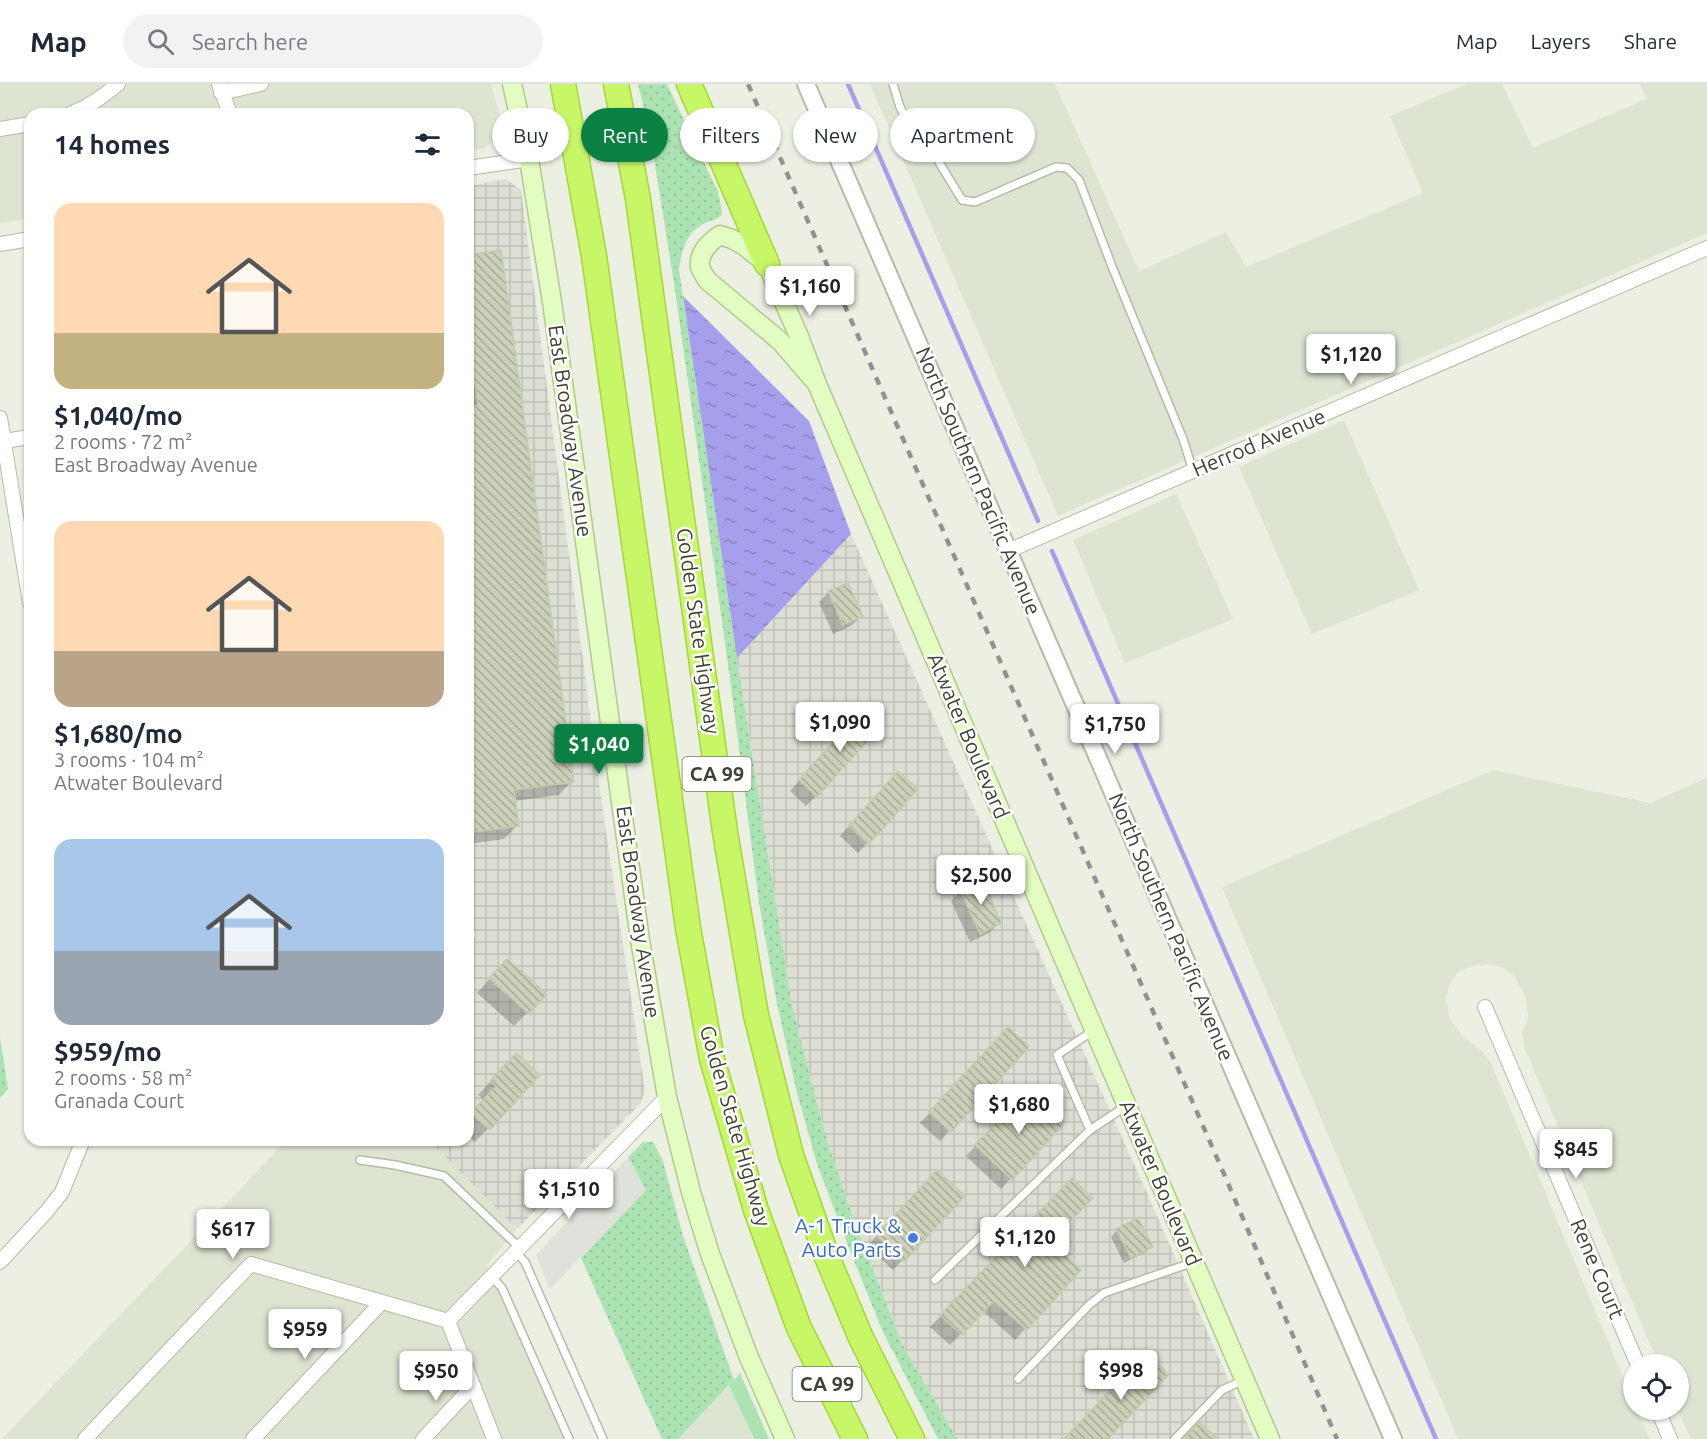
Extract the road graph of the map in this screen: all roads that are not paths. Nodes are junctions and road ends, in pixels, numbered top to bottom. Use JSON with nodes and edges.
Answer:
{"nodes":[{"id":1,"x":118,"y":84,"type":"edge"},
{"id":2,"x":261,"y":84,"type":"edge"},
{"id":3,"x":512,"y":84,"type":"edge"},
{"id":4,"x":563,"y":84,"type":"edge"},
{"id":5,"x":616,"y":84,"type":"edge"},
{"id":6,"x":689,"y":84,"type":"edge"},
{"id":7,"x":806,"y":84,"type":"edge"},
{"id":8,"x":893,"y":84,"type":"edge"},
{"id":9,"x":220,"y":89,"type":"edge"},
{"id":10,"x":84,"y":108,"type":"edge"},
{"id":11,"x":228,"y":108,"type":"edge"},
{"id":12,"x":517,"y":108,"type":"edge"},
{"id":13,"x":24,"y":125,"type":"edge"},
{"id":14,"x":0,"y":129,"type":"edge"},
{"id":15,"x":509,"y":162,"type":"edge"},
{"id":16,"x":529,"y":162,"type":"edge"},
{"id":17,"x":474,"y":167,"type":"edge"},
{"id":18,"x":24,"y":240,"type":"edge"},
{"id":19,"x":0,"y":244,"type":"edge"},
{"id":20,"x":1707,"y":248,"type":"edge"},
{"id":21,"x":767,"y":264,"type":"junction"},
{"id":22,"x":817,"y":384,"type":"junction"},
{"id":23,"x":0,"y":418,"type":"edge"},
{"id":24,"x":24,"y":438,"type":"edge"},
{"id":25,"x":4,"y":441,"type":"junction"},
{"id":26,"x":1193,"y":471,"type":"junction"},
{"id":27,"x":1008,"y":551,"type":"junction"},
{"id":28,"x":24,"y":566,"type":"edge"},
{"id":29,"x":1485,"y":1007,"type":"dead end"},
{"id":30,"x":1094,"y":1030,"type":"junction"},
{"id":31,"x":667,"y":1096,"type":"junction"},
{"id":32,"x":1126,"y":1106,"type":"junction"},
{"id":33,"x":1090,"y":1130,"type":"junction"},
{"id":34,"x":81,"y":1146,"type":"edge"},
{"id":35,"x":360,"y":1160,"type":"dead end"},
{"id":36,"x":518,"y":1250,"type":"junction"},
{"id":37,"x":0,"y":1262,"type":"edge"},
{"id":38,"x":1194,"y":1262,"type":"junction"},
{"id":39,"x":492,"y":1277,"type":"junction"},
{"id":40,"x":935,"y":1280,"type":"dead end"},
{"id":41,"x":381,"y":1303,"type":"junction"},
{"id":42,"x":448,"y":1321,"type":"junction"},
{"id":43,"x":799,"y":1328,"type":"junction"},
{"id":44,"x":1633,"y":1354,"type":"edge"},
{"id":45,"x":1018,"y":1379,"type":"dead end"},
{"id":46,"x":1245,"y":1380,"type":"junction"},
{"id":47,"x":473,"y":1386,"type":"junction"},
{"id":48,"x":1662,"y":1420,"type":"edge"},
{"id":49,"x":86,"y":1439,"type":"edge"},
{"id":50,"x":253,"y":1439,"type":"edge"},
{"id":51,"x":423,"y":1439,"type":"edge"},
{"id":52,"x":494,"y":1439,"type":"edge"},
{"id":53,"x":569,"y":1439,"type":"edge"},
{"id":54,"x":603,"y":1439,"type":"edge"},
{"id":55,"x":784,"y":1439,"type":"edge"},
{"id":56,"x":843,"y":1439,"type":"edge"},
{"id":57,"x":855,"y":1439,"type":"edge"},
{"id":58,"x":912,"y":1439,"type":"edge"},
{"id":59,"x":1175,"y":1439,"type":"edge"},
{"id":60,"x":1270,"y":1439,"type":"edge"},
{"id":61,"x":1393,"y":1439,"type":"edge"},
{"id":62,"x":1670,"y":1439,"type":"edge"}],
"edges":[{"from":1,"to":10,"type":"street"},
{"from":2,"to":9,"type":"street"},
{"from":3,"to":12,"type":"main road","name":"East Broadway Avenue"},
{"from":4,"to":43,"type":"highway","name":"Golden State Highway","number":"CA 99"},
{"from":5,"to":58,"type":"highway","name":"Golden State Highway","number":"CA 99"},
{"from":6,"to":21,"type":"highway"},
{"from":7,"to":27,"type":"street","name":"North Southern Pacific Avenue"},
{"from":8,"to":26,"type":"lane"},
{"from":9,"to":11,"type":"street"},
{"from":13,"to":14,"type":"street"},
{"from":15,"to":17,"type":"street"},
{"from":16,"to":31,"type":"main road","name":"East Broadway Avenue"},
{"from":18,"to":19,"type":"street"},
{"from":20,"to":26,"type":"street","name":"Herrod Avenue"},
{"from":21,"to":22,"type":"main road","name":"Atwater Boulevard"},
{"from":21,"to":22,"type":"main road"},
{"from":22,"to":30,"type":"main road","name":"Atwater Boulevard"},
{"from":23,"to":25,"type":"street"},
{"from":24,"to":25,"type":"street"},
{"from":25,"to":28,"type":"street"},
{"from":26,"to":27,"type":"street","name":"Herrod Avenue"},
{"from":27,"to":61,"type":"street","name":"North Southern Pacific Avenue"},
{"from":29,"to":44,"type":"street","name":"Rene Court"},
{"from":30,"to":32,"type":"main road","name":"Atwater Boulevard"},
{"from":30,"to":33,"type":"lane"},
{"from":31,"to":36,"type":"street"},
{"from":31,"to":55,"type":"main road","name":"East Broadway Avenue"},
{"from":32,"to":33,"type":"lane"},
{"from":32,"to":38,"type":"main road","name":"Atwater Boulevard"},
{"from":33,"to":40,"type":"lane"},
{"from":34,"to":37,"type":"street"},
{"from":35,"to":36,"type":"lane"},
{"from":36,"to":39,"type":"street"},
{"from":36,"to":54,"type":"lane"},
{"from":38,"to":45,"type":"lane"},
{"from":38,"to":46,"type":"main road","name":"Atwater Boulevard"},
{"from":39,"to":42,"type":"street"},
{"from":39,"to":53,"type":"lane"},
{"from":41,"to":42,"type":"street"},
{"from":41,"to":49,"type":"street"},
{"from":41,"to":50,"type":"street"},
{"from":42,"to":47,"type":"street"},
{"from":43,"to":56,"type":"highway"},
{"from":43,"to":57,"type":"highway","name":"Golden State Highway","number":"CA 99"},
{"from":46,"to":59,"type":"lane"},
{"from":46,"to":60,"type":"main road","name":"Atwater Boulevard"},
{"from":47,"to":51,"type":"street"},
{"from":47,"to":52,"type":"street"},
{"from":48,"to":62,"type":"street"}]}
